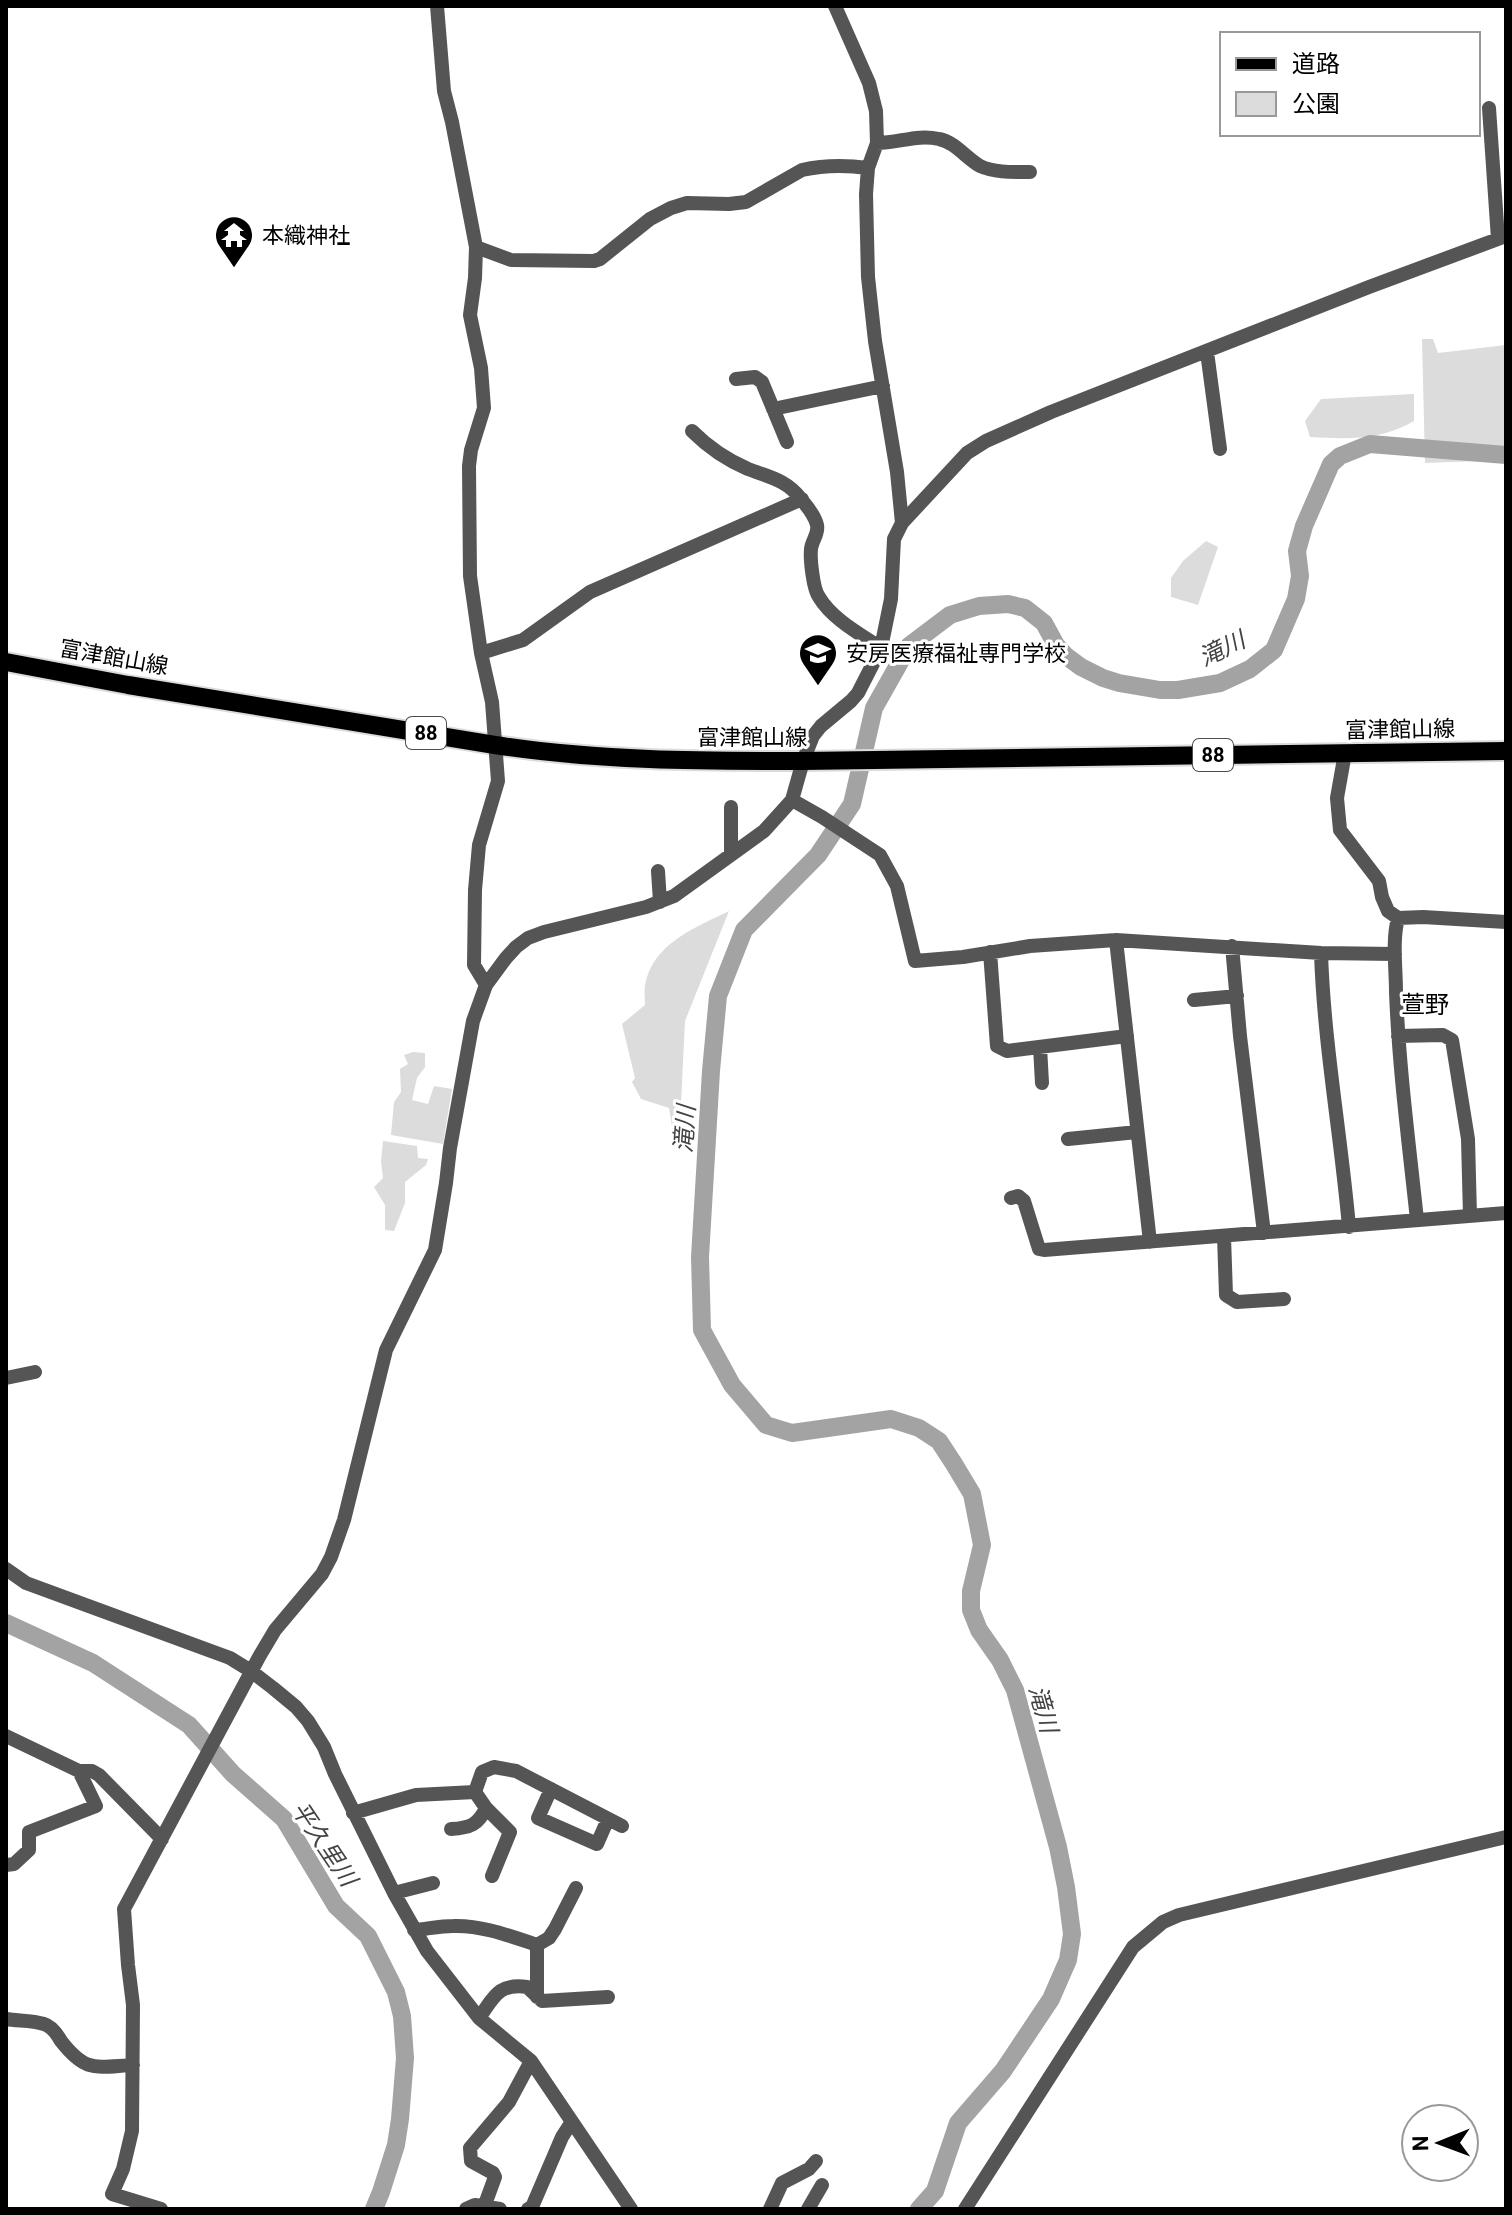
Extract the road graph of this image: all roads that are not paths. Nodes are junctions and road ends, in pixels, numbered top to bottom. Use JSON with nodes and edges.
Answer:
{"nodes":[{"id":1,"x":437,"y":6,"type":"edge"},
{"id":2,"x":835,"y":6,"type":"edge"},
{"id":3,"x":1489,"y":108,"type":"dead end"},
{"id":4,"x":877,"y":143,"type":"junction"},
{"id":5,"x":868,"y":168,"type":"junction"},
{"id":6,"x":1030,"y":172,"type":"dead end"},
{"id":7,"x":1502,"y":238,"type":"edge"},
{"id":8,"x":476,"y":247,"type":"junction"},
{"id":9,"x":1207,"y":352,"type":"junction"},
{"id":10,"x":736,"y":379,"type":"dead end"},
{"id":11,"x":883,"y":386,"type":"junction"},
{"id":12,"x":773,"y":409,"type":"junction"},
{"id":13,"x":692,"y":431,"type":"dead end"},
{"id":14,"x":787,"y":442,"type":"dead end"},
{"id":15,"x":1220,"y":449,"type":"dead end"},
{"id":16,"x":802,"y":499,"type":"junction"},
{"id":17,"x":902,"y":523,"type":"junction"},
{"id":18,"x":881,"y":648,"type":"junction"},
{"id":19,"x":481,"y":653,"type":"junction"},
{"id":20,"x":6,"y":662,"type":"edge"},
{"id":21,"x":495,"y":745,"type":"junction"},
{"id":22,"x":1506,"y":751,"type":"edge"},
{"id":23,"x":1345,"y":753,"type":"junction"},
{"id":24,"x":803,"y":761,"type":"junction"},
{"id":25,"x":792,"y":800,"type":"junction"},
{"id":26,"x":731,"y":807,"type":"dead end"},
{"id":27,"x":731,"y":855,"type":"junction"},
{"id":28,"x":658,"y":871,"type":"dead end"},
{"id":29,"x":660,"y":902,"type":"junction"},
{"id":30,"x":1398,"y":918,"type":"junction"},
{"id":31,"x":1506,"y":922,"type":"edge"},
{"id":32,"x":1116,"y":940,"type":"junction"},
{"id":33,"x":1232,"y":946,"type":"junction"},
{"id":34,"x":990,"y":952,"type":"junction"},
{"id":35,"x":1321,"y":953,"type":"junction"},
{"id":36,"x":1395,"y":954,"type":"junction"},
{"id":37,"x":486,"y":985,"type":"junction"},
{"id":38,"x":1237,"y":996,"type":"junction"},
{"id":39,"x":1194,"y":1000,"type":"dead end"},
{"id":40,"x":1127,"y":1036,"type":"junction"},
{"id":41,"x":1398,"y":1036,"type":"junction"},
{"id":42,"x":1040,"y":1047,"type":"junction"},
{"id":43,"x":1042,"y":1083,"type":"dead end"},
{"id":44,"x":1137,"y":1132,"type":"junction"},
{"id":45,"x":1068,"y":1139,"type":"dead end"},
{"id":46,"x":1011,"y":1198,"type":"dead end"},
{"id":47,"x":1506,"y":1213,"type":"edge"},
{"id":48,"x":1470,"y":1216,"type":"junction"},
{"id":49,"x":1417,"y":1220,"type":"junction"},
{"id":50,"x":1349,"y":1227,"type":"junction"},
{"id":51,"x":1264,"y":1233,"type":"junction"},
{"id":52,"x":1224,"y":1236,"type":"junction"},
{"id":53,"x":1150,"y":1242,"type":"junction"},
{"id":54,"x":1284,"y":1299,"type":"dead end"},
{"id":55,"x":35,"y":1372,"type":"dead end"},
{"id":56,"x":6,"y":1378,"type":"edge"},
{"id":57,"x":6,"y":1569,"type":"edge"},
{"id":58,"x":251,"y":1671,"type":"junction"},
{"id":59,"x":6,"y":1736,"type":"edge"},
{"id":60,"x":79,"y":1771,"type":"junction"},
{"id":61,"x":551,"y":1789,"type":"junction"},
{"id":62,"x":475,"y":1792,"type":"junction"},
{"id":63,"x":486,"y":1808,"type":"junction"},
{"id":64,"x":353,"y":1813,"type":"junction"},
{"id":65,"x":608,"y":1819,"type":"junction"},
{"id":66,"x":622,"y":1826,"type":"dead end"},
{"id":67,"x":451,"y":1829,"type":"dead end"},
{"id":68,"x":1506,"y":1837,"type":"edge"},
{"id":69,"x":162,"y":1839,"type":"junction"},
{"id":70,"x":6,"y":1865,"type":"edge"},
{"id":71,"x":492,"y":1876,"type":"dead end"},
{"id":72,"x":433,"y":1883,"type":"dead end"},
{"id":73,"x":576,"y":1888,"type":"dead end"},
{"id":74,"x":394,"y":1893,"type":"junction"},
{"id":75,"x":414,"y":1930,"type":"junction"},
{"id":76,"x":537,"y":1945,"type":"junction"},
{"id":77,"x":537,"y":1997,"type":"junction"},
{"id":78,"x":608,"y":1997,"type":"dead end"},
{"id":79,"x":479,"y":2018,"type":"junction"},
{"id":80,"x":6,"y":2019,"type":"edge"},
{"id":81,"x":531,"y":2061,"type":"junction"},
{"id":82,"x":133,"y":2065,"type":"junction"},
{"id":83,"x":571,"y":2123,"type":"junction"},
{"id":84,"x":816,"y":2161,"type":"dead end"},
{"id":85,"x":822,"y":2185,"type":"dead end"},
{"id":86,"x":492,"y":2208,"type":"edge"},
{"id":87,"x":532,"y":2208,"type":"edge"},
{"id":88,"x":772,"y":2208,"type":"edge"},
{"id":89,"x":161,"y":2209,"type":"edge"},
{"id":90,"x":466,"y":2209,"type":"edge"},
{"id":91,"x":631,"y":2209,"type":"edge"},
{"id":92,"x":808,"y":2209,"type":"edge"},
{"id":93,"x":965,"y":2209,"type":"edge"}],
"edges":[{"from":1,"to":8,"type":"street"},
{"from":2,"to":4,"type":"street"},
{"from":3,"to":7,"type":"street"},
{"from":4,"to":5,"type":"street"},
{"from":4,"to":6,"type":"street"},
{"from":5,"to":8,"type":"street"},
{"from":5,"to":11,"type":"street"},
{"from":7,"to":9,"type":"street"},
{"from":8,"to":19,"type":"street"},
{"from":9,"to":15,"type":"street"},
{"from":9,"to":17,"type":"street"},
{"from":10,"to":12,"type":"street"},
{"from":11,"to":12,"type":"street"},
{"from":11,"to":17,"type":"street"},
{"from":12,"to":14,"type":"street"},
{"from":13,"to":16,"type":"street"},
{"from":16,"to":18,"type":"street"},
{"from":16,"to":19,"type":"street"},
{"from":17,"to":18,"type":"street"},
{"from":18,"to":24,"type":"street"},
{"from":19,"to":21,"type":"street"},
{"from":20,"to":21,"type":"main road","name":"富津館山線","number":"88"},
{"from":21,"to":24,"type":"main road","name":"富津館山線","number":"88"},
{"from":21,"to":37,"type":"street"},
{"from":22,"to":23,"type":"main road","name":"富津館山線","number":"88"},
{"from":23,"to":24,"type":"main road","name":"富津館山線","number":"88"},
{"from":23,"to":30,"type":"street"},
{"from":24,"to":25,"type":"street"},
{"from":25,"to":27,"type":"street"},
{"from":25,"to":34,"type":"street"},
{"from":26,"to":27,"type":"street"},
{"from":27,"to":29,"type":"street"},
{"from":28,"to":29,"type":"street"},
{"from":29,"to":37,"type":"street"},
{"from":30,"to":31,"type":"street"},
{"from":30,"to":36,"type":"street"},
{"from":32,"to":33,"type":"street"},
{"from":32,"to":34,"type":"street"},
{"from":32,"to":40,"type":"street"},
{"from":33,"to":35,"type":"street"},
{"from":33,"to":38,"type":"street"},
{"from":34,"to":42,"type":"street"},
{"from":35,"to":36,"type":"street"},
{"from":35,"to":50,"type":"street"},
{"from":36,"to":41,"type":"street"},
{"from":37,"to":58,"type":"street"},
{"from":38,"to":39,"type":"street"},
{"from":38,"to":51,"type":"street"},
{"from":40,"to":42,"type":"street"},
{"from":40,"to":44,"type":"street"},
{"from":41,"to":48,"type":"street"},
{"from":41,"to":49,"type":"street"},
{"from":42,"to":43,"type":"street"},
{"from":44,"to":45,"type":"street"},
{"from":44,"to":53,"type":"street"},
{"from":46,"to":53,"type":"street"},
{"from":47,"to":48,"type":"street"},
{"from":48,"to":49,"type":"street"},
{"from":49,"to":50,"type":"street"},
{"from":50,"to":51,"type":"street"},
{"from":51,"to":52,"type":"street"},
{"from":52,"to":53,"type":"street"},
{"from":52,"to":54,"type":"street"},
{"from":55,"to":56,"type":"street"},
{"from":57,"to":58,"type":"street"},
{"from":58,"to":64,"type":"street"},
{"from":58,"to":69,"type":"street"},
{"from":59,"to":60,"type":"street"},
{"from":60,"to":69,"type":"street"},
{"from":60,"to":70,"type":"street"},
{"from":61,"to":62,"type":"street"},
{"from":61,"to":65,"type":"street"},
{"from":61,"to":65,"type":"street"},
{"from":62,"to":63,"type":"street"},
{"from":62,"to":64,"type":"street"},
{"from":63,"to":67,"type":"street"},
{"from":63,"to":71,"type":"street"},
{"from":64,"to":74,"type":"street"},
{"from":65,"to":66,"type":"street"},
{"from":68,"to":93,"type":"street"},
{"from":69,"to":82,"type":"street"},
{"from":72,"to":74,"type":"street"},
{"from":73,"to":76,"type":"street"},
{"from":74,"to":75,"type":"street"},
{"from":75,"to":76,"type":"street"},
{"from":75,"to":79,"type":"street"},
{"from":76,"to":77,"type":"street"},
{"from":77,"to":78,"type":"street"},
{"from":77,"to":79,"type":"street"},
{"from":79,"to":81,"type":"street"},
{"from":80,"to":82,"type":"street"},
{"from":81,"to":83,"type":"street"},
{"from":81,"to":86,"type":"street"},
{"from":82,"to":89,"type":"street"},
{"from":83,"to":87,"type":"street"},
{"from":83,"to":91,"type":"street"},
{"from":84,"to":88,"type":"street"},
{"from":85,"to":92,"type":"street"},
{"from":86,"to":90,"type":"street"}]}
